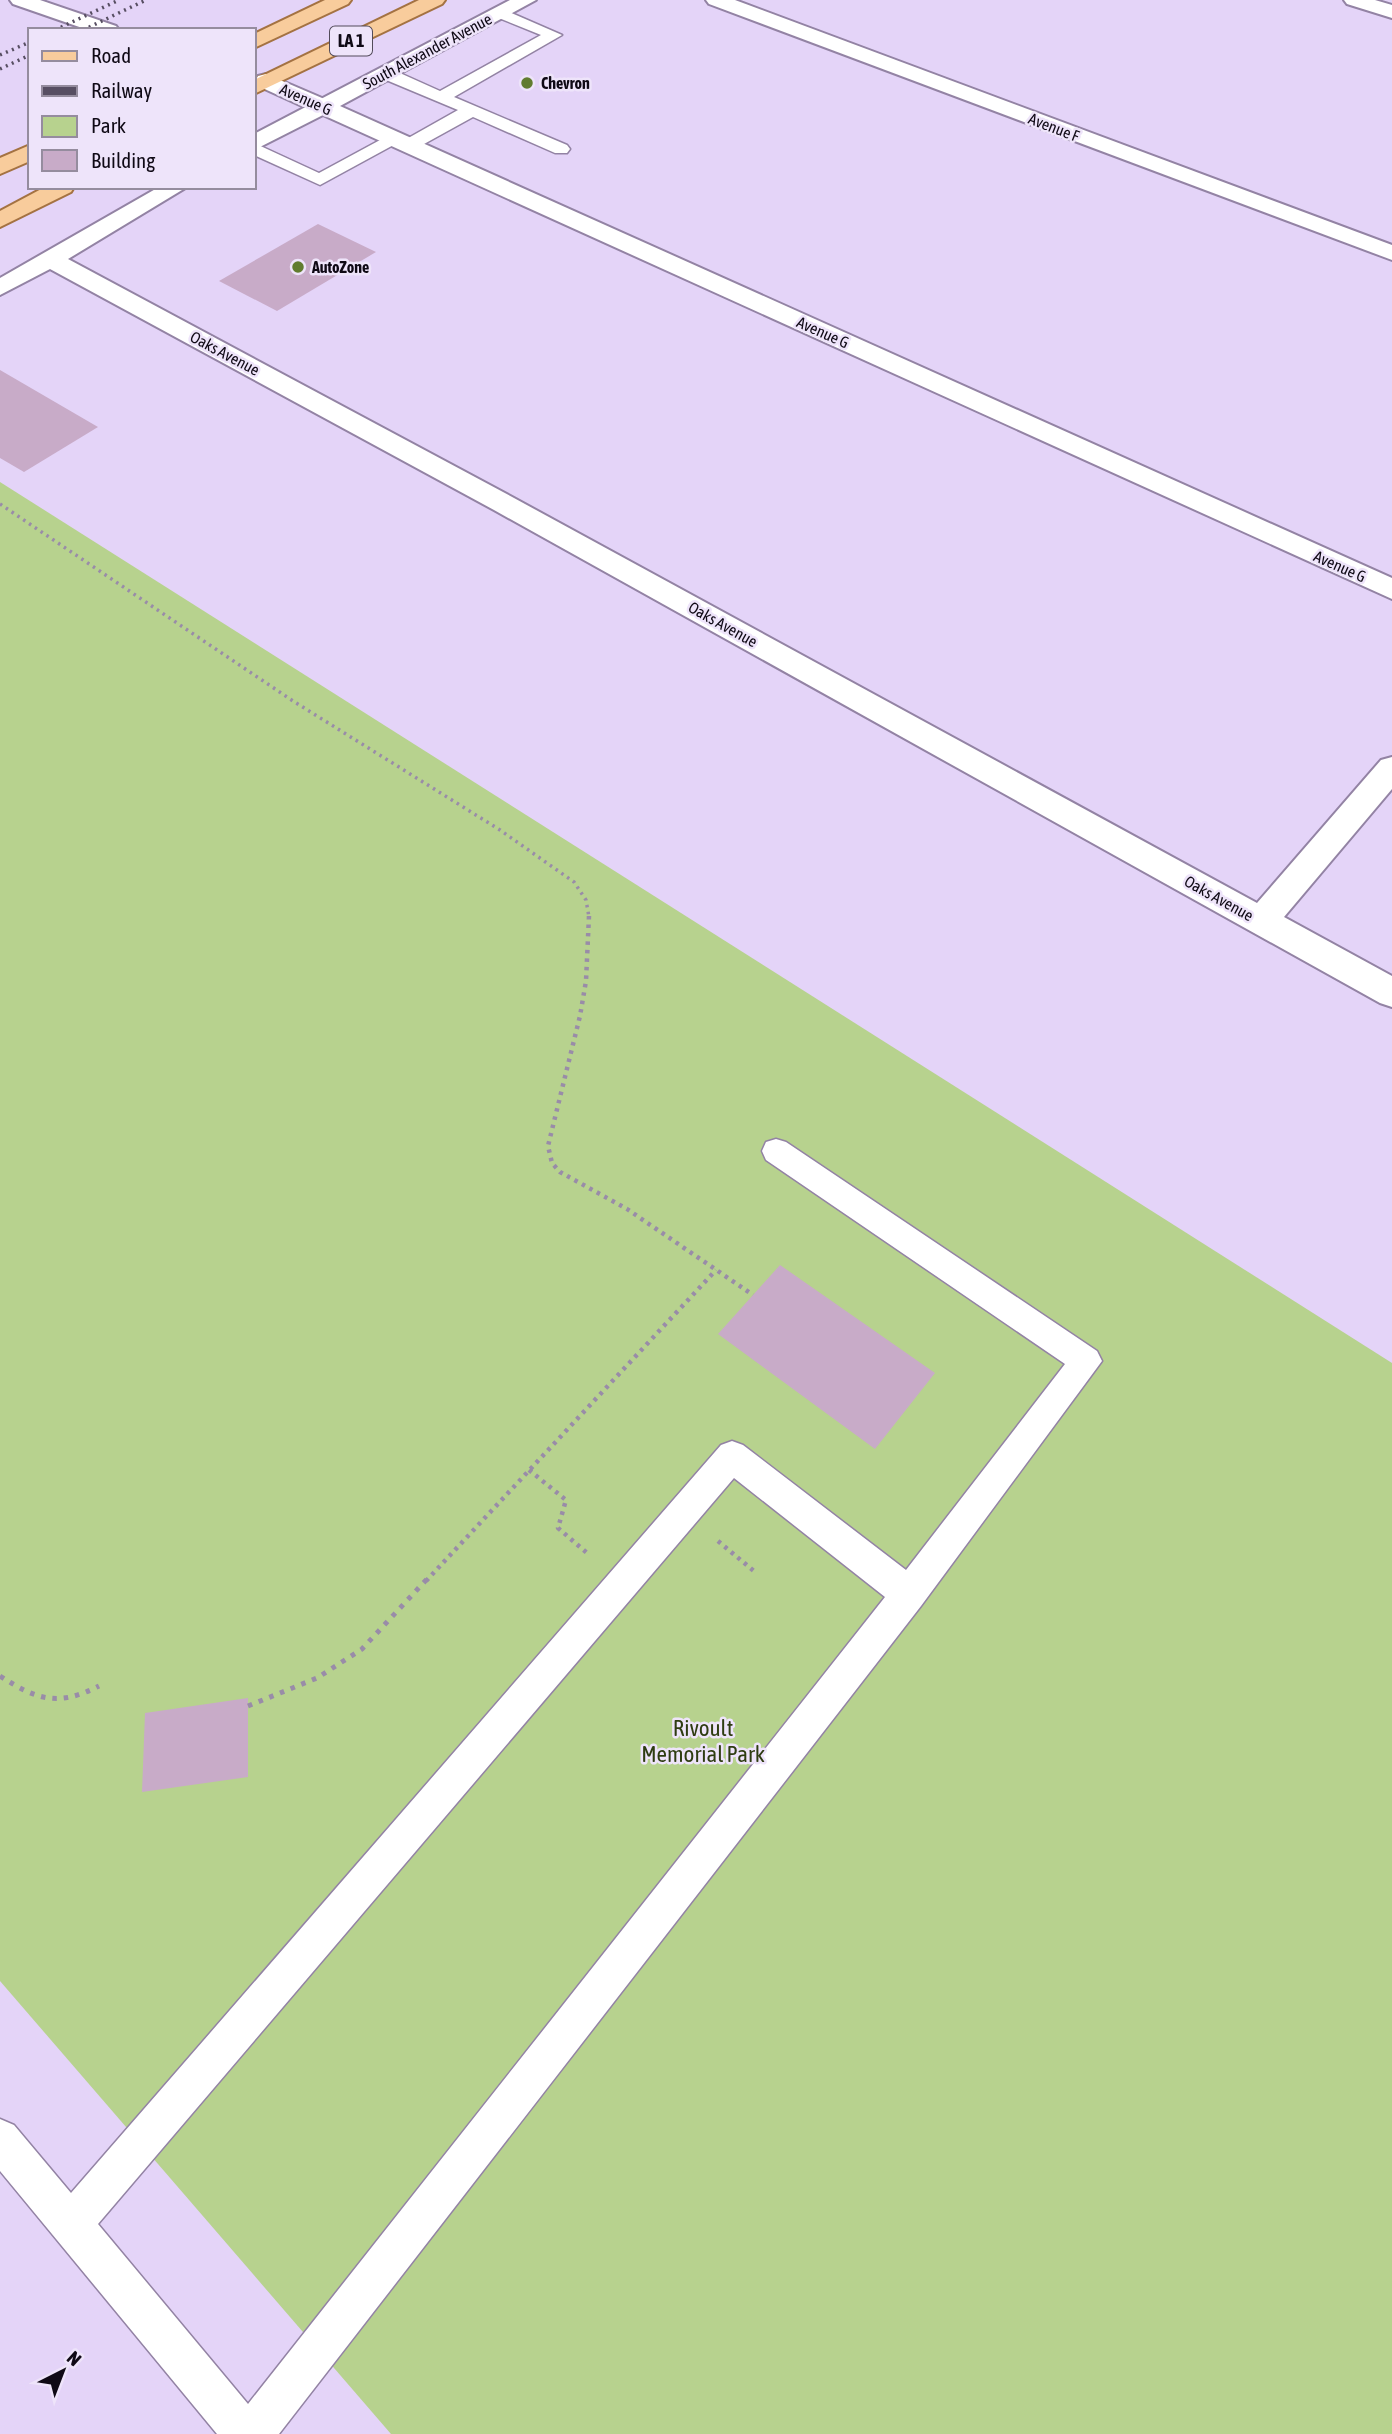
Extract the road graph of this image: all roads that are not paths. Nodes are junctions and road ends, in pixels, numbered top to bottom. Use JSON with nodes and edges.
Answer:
{"nodes":[{"id":1,"x":9,"y":0,"type":"edge"},
{"id":2,"x":20,"y":0,"type":"edge"},
{"id":3,"x":341,"y":0,"type":"edge"},
{"id":4,"x":435,"y":0,"type":"edge"},
{"id":5,"x":526,"y":0,"type":"edge"},
{"id":6,"x":716,"y":0,"type":"edge"},
{"id":7,"x":1354,"y":0,"type":"edge"},
{"id":8,"x":0,"y":4,"type":"edge"},
{"id":9,"x":1392,"y":12,"type":"edge"},
{"id":10,"x":500,"y":13,"type":"junction"},
{"id":11,"x":102,"y":28,"type":"edge"},
{"id":12,"x":256,"y":41,"type":"edge"},
{"id":13,"x":385,"y":73,"type":"junction"},
{"id":14,"x":258,"y":82,"type":"edge"},
{"id":15,"x":441,"y":97,"type":"junction"},
{"id":16,"x":321,"y":106,"type":"junction"},
{"id":17,"x":472,"y":110,"type":"junction"},
{"id":18,"x":256,"y":142,"type":"edge"},
{"id":19,"x":401,"y":142,"type":"junction"},
{"id":20,"x":256,"y":149,"type":"edge"},
{"id":21,"x":561,"y":149,"type":"dead end"},
{"id":22,"x":28,"y":153,"type":"edge"},
{"id":23,"x":0,"y":167,"type":"edge"},
{"id":24,"x":59,"y":189,"type":"edge"},
{"id":25,"x":173,"y":189,"type":"edge"},
{"id":26,"x":0,"y":220,"type":"edge"},
{"id":27,"x":1392,"y":253,"type":"edge"},
{"id":28,"x":51,"y":260,"type":"junction"},
{"id":29,"x":0,"y":288,"type":"edge"},
{"id":30,"x":1392,"y":589,"type":"edge"},
{"id":31,"x":1392,"y":768,"type":"edge"},
{"id":32,"x":1261,"y":921,"type":"junction"},
{"id":33,"x":1391,"y":991,"type":"edge"},
{"id":34,"x":776,"y":1151,"type":"dead end"},
{"id":35,"x":909,"y":1594,"type":"junction"},
{"id":36,"x":0,"y":2138,"type":"edge"},
{"id":37,"x":70,"y":2225,"type":"junction"},
{"id":38,"x":245,"y":2434,"type":"edge"},
{"id":39,"x":252,"y":2434,"type":"edge"}],
"edges":[{"from":1,"to":8,"type":"street"},
{"from":2,"to":11,"type":"street"},
{"from":3,"to":12,"type":"main road","number":"LA 1"},
{"from":4,"to":14,"type":"main road","number":"LA 1"},
{"from":5,"to":10,"type":"street","name":"South Alexander Avenue"},
{"from":6,"to":27,"type":"street","name":"Avenue F"},
{"from":7,"to":9,"type":"street"},
{"from":10,"to":13,"type":"street","name":"South Alexander Avenue"},
{"from":10,"to":15,"type":"lane"},
{"from":13,"to":15,"type":"lane"},
{"from":13,"to":16,"type":"street","name":"South Alexander Avenue"},
{"from":14,"to":16,"type":"street","name":"Avenue G"},
{"from":15,"to":17,"type":"lane"},
{"from":16,"to":18,"type":"street","name":"South Alexander Avenue"},
{"from":16,"to":19,"type":"street","name":"Avenue G"},
{"from":17,"to":19,"type":"lane"},
{"from":17,"to":21,"type":"lane"},
{"from":19,"to":20,"type":"lane"},
{"from":19,"to":30,"type":"street","name":"Avenue G"},
{"from":22,"to":23,"type":"main road"},
{"from":24,"to":26,"type":"main road"},
{"from":25,"to":28,"type":"street"},
{"from":28,"to":29,"type":"street"},
{"from":28,"to":32,"type":"street","name":"Oaks Avenue"},
{"from":31,"to":32,"type":"street"},
{"from":32,"to":33,"type":"street","name":"Oaks Avenue"},
{"from":34,"to":35,"type":"lane"},
{"from":35,"to":37,"type":"lane"},
{"from":35,"to":39,"type":"lane"},
{"from":36,"to":37,"type":"lane"},
{"from":37,"to":38,"type":"lane"}]}
